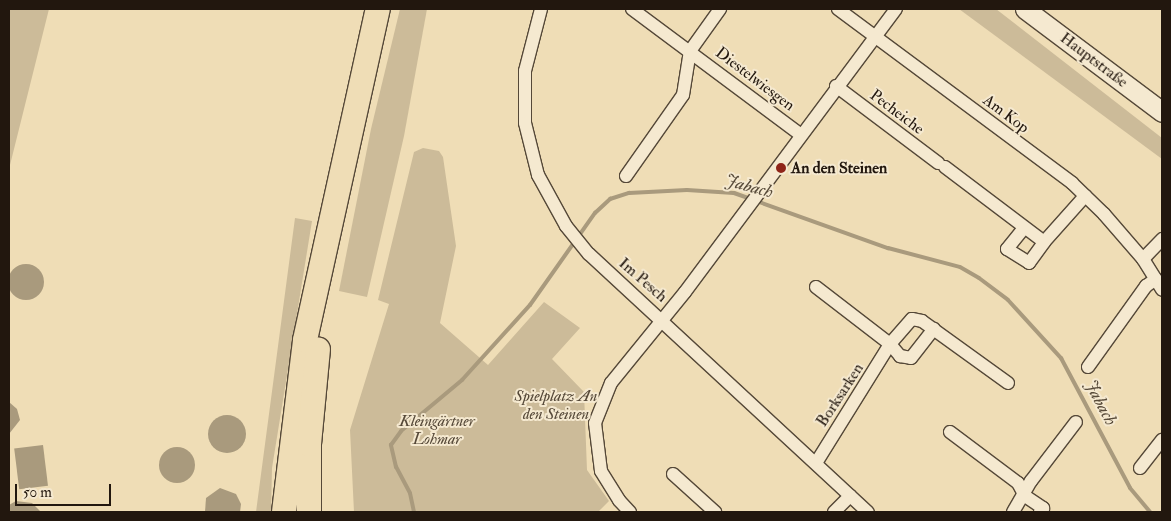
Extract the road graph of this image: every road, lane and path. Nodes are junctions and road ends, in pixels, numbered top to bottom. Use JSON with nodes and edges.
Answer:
{"nodes":[{"id":1,"x":378,"y":9,"type":"edge"},
{"id":2,"x":391,"y":9,"type":"edge"},
{"id":3,"x":541,"y":9,"type":"edge"},
{"id":4,"x":632,"y":9,"type":"edge"},
{"id":5,"x":720,"y":9,"type":"edge"},
{"id":6,"x":838,"y":9,"type":"edge"},
{"id":7,"x":896,"y":9,"type":"edge"},
{"id":8,"x":1025,"y":9,"type":"edge"},
{"id":9,"x":876,"y":36,"type":"junction"},
{"id":10,"x":690,"y":51,"type":"junction"},
{"id":11,"x":836,"y":86,"type":"junction"},
{"id":12,"x":1162,"y":112,"type":"edge"},
{"id":13,"x":800,"y":134,"type":"junction"},
{"id":14,"x":626,"y":176,"type":"dead end"},
{"id":15,"x":1085,"y":196,"type":"junction"},
{"id":16,"x":1024,"y":228,"type":"junction"},
{"id":17,"x":1162,"y":239,"type":"edge"},
{"id":18,"x":1044,"y":242,"type":"junction"},
{"id":19,"x":1143,"y":259,"type":"junction"},
{"id":20,"x":323,"y":277,"type":"junction"},
{"id":21,"x":1159,"y":284,"type":"edge"},
{"id":22,"x":816,"y":286,"type":"dead end"},
{"id":23,"x":317,"y":311,"type":"junction"},
{"id":24,"x":663,"y":319,"type":"junction"},
{"id":25,"x":934,"y":329,"type":"junction"},
{"id":26,"x":890,"y":344,"type":"junction"},
{"id":27,"x":1088,"y":367,"type":"dead end"},
{"id":28,"x":1008,"y":383,"type":"dead end"},
{"id":29,"x":1076,"y":422,"type":"dead end"},
{"id":30,"x":950,"y":432,"type":"dead end"},
{"id":31,"x":1162,"y":440,"type":"edge"},
{"id":32,"x":816,"y":463,"type":"junction"},
{"id":33,"x":1140,"y":468,"type":"dead end"},
{"id":34,"x":673,"y":474,"type":"dead end"},
{"id":35,"x":850,"y":496,"type":"junction"},
{"id":36,"x":1025,"y":496,"type":"junction"},
{"id":37,"x":284,"y":512,"type":"edge"},
{"id":38,"x":309,"y":512,"type":"edge"},
{"id":39,"x":630,"y":512,"type":"edge"},
{"id":40,"x":715,"y":512,"type":"edge"},
{"id":41,"x":834,"y":512,"type":"edge"},
{"id":42,"x":868,"y":512,"type":"edge"},
{"id":43,"x":1013,"y":512,"type":"edge"},
{"id":44,"x":1040,"y":512,"type":"edge"}],
"edges":[{"from":1,"to":20,"type":"highway"},
{"from":2,"to":20,"type":"highway"},
{"from":3,"to":24,"type":"street","name":"Im Pesch"},
{"from":4,"to":10,"type":"street","name":"Diestelwiesgen"},
{"from":5,"to":10,"type":"street","name":"Diestelwiesgen"},
{"from":6,"to":9,"type":"street","name":"Am Kop"},
{"from":7,"to":9,"type":"street"},
{"from":8,"to":12,"type":"main road","name":"Hauptstraße"},
{"from":9,"to":11,"type":"street"},
{"from":9,"to":15,"type":"street","name":"Am Kop"},
{"from":10,"to":13,"type":"street","name":"Diestelwiesgen"},
{"from":10,"to":14,"type":"street","name":"Diestelwiesgen"},
{"from":11,"to":13,"type":"street"},
{"from":11,"to":16,"type":"street","name":"Pecheiche"},
{"from":13,"to":24,"type":"street"},
{"from":15,"to":18,"type":"street"},
{"from":15,"to":19,"type":"street","name":"Am Kop"},
{"from":16,"to":18,"type":"street","name":"Pecheiche"},
{"from":16,"to":18,"type":"street"},
{"from":17,"to":19,"type":"street"},
{"from":19,"to":21,"type":"street","name":"Am Kop"},
{"from":20,"to":23,"type":"highway"},
{"from":21,"to":27,"type":"street","name":"Am Kop"},
{"from":22,"to":26,"type":"street"},
{"from":23,"to":37,"type":"highway"},
{"from":23,"to":38,"type":"highway"},
{"from":24,"to":32,"type":"street","name":"Im Pesch"},
{"from":24,"to":39,"type":"street"},
{"from":25,"to":26,"type":"street","name":"Borksarken"},
{"from":25,"to":26,"type":"street"},
{"from":25,"to":28,"type":"street","name":"Borksarken"},
{"from":26,"to":32,"type":"street","name":"Borksarken"},
{"from":29,"to":36,"type":"street"},
{"from":30,"to":36,"type":"street"},
{"from":31,"to":33,"type":"street"},
{"from":32,"to":35,"type":"street","name":"Im Pesch"},
{"from":34,"to":40,"type":"street"},
{"from":35,"to":41,"type":"street"},
{"from":35,"to":42,"type":"street","name":"Im Pesch"},
{"from":36,"to":43,"type":"street"},
{"from":36,"to":44,"type":"street"}]}
